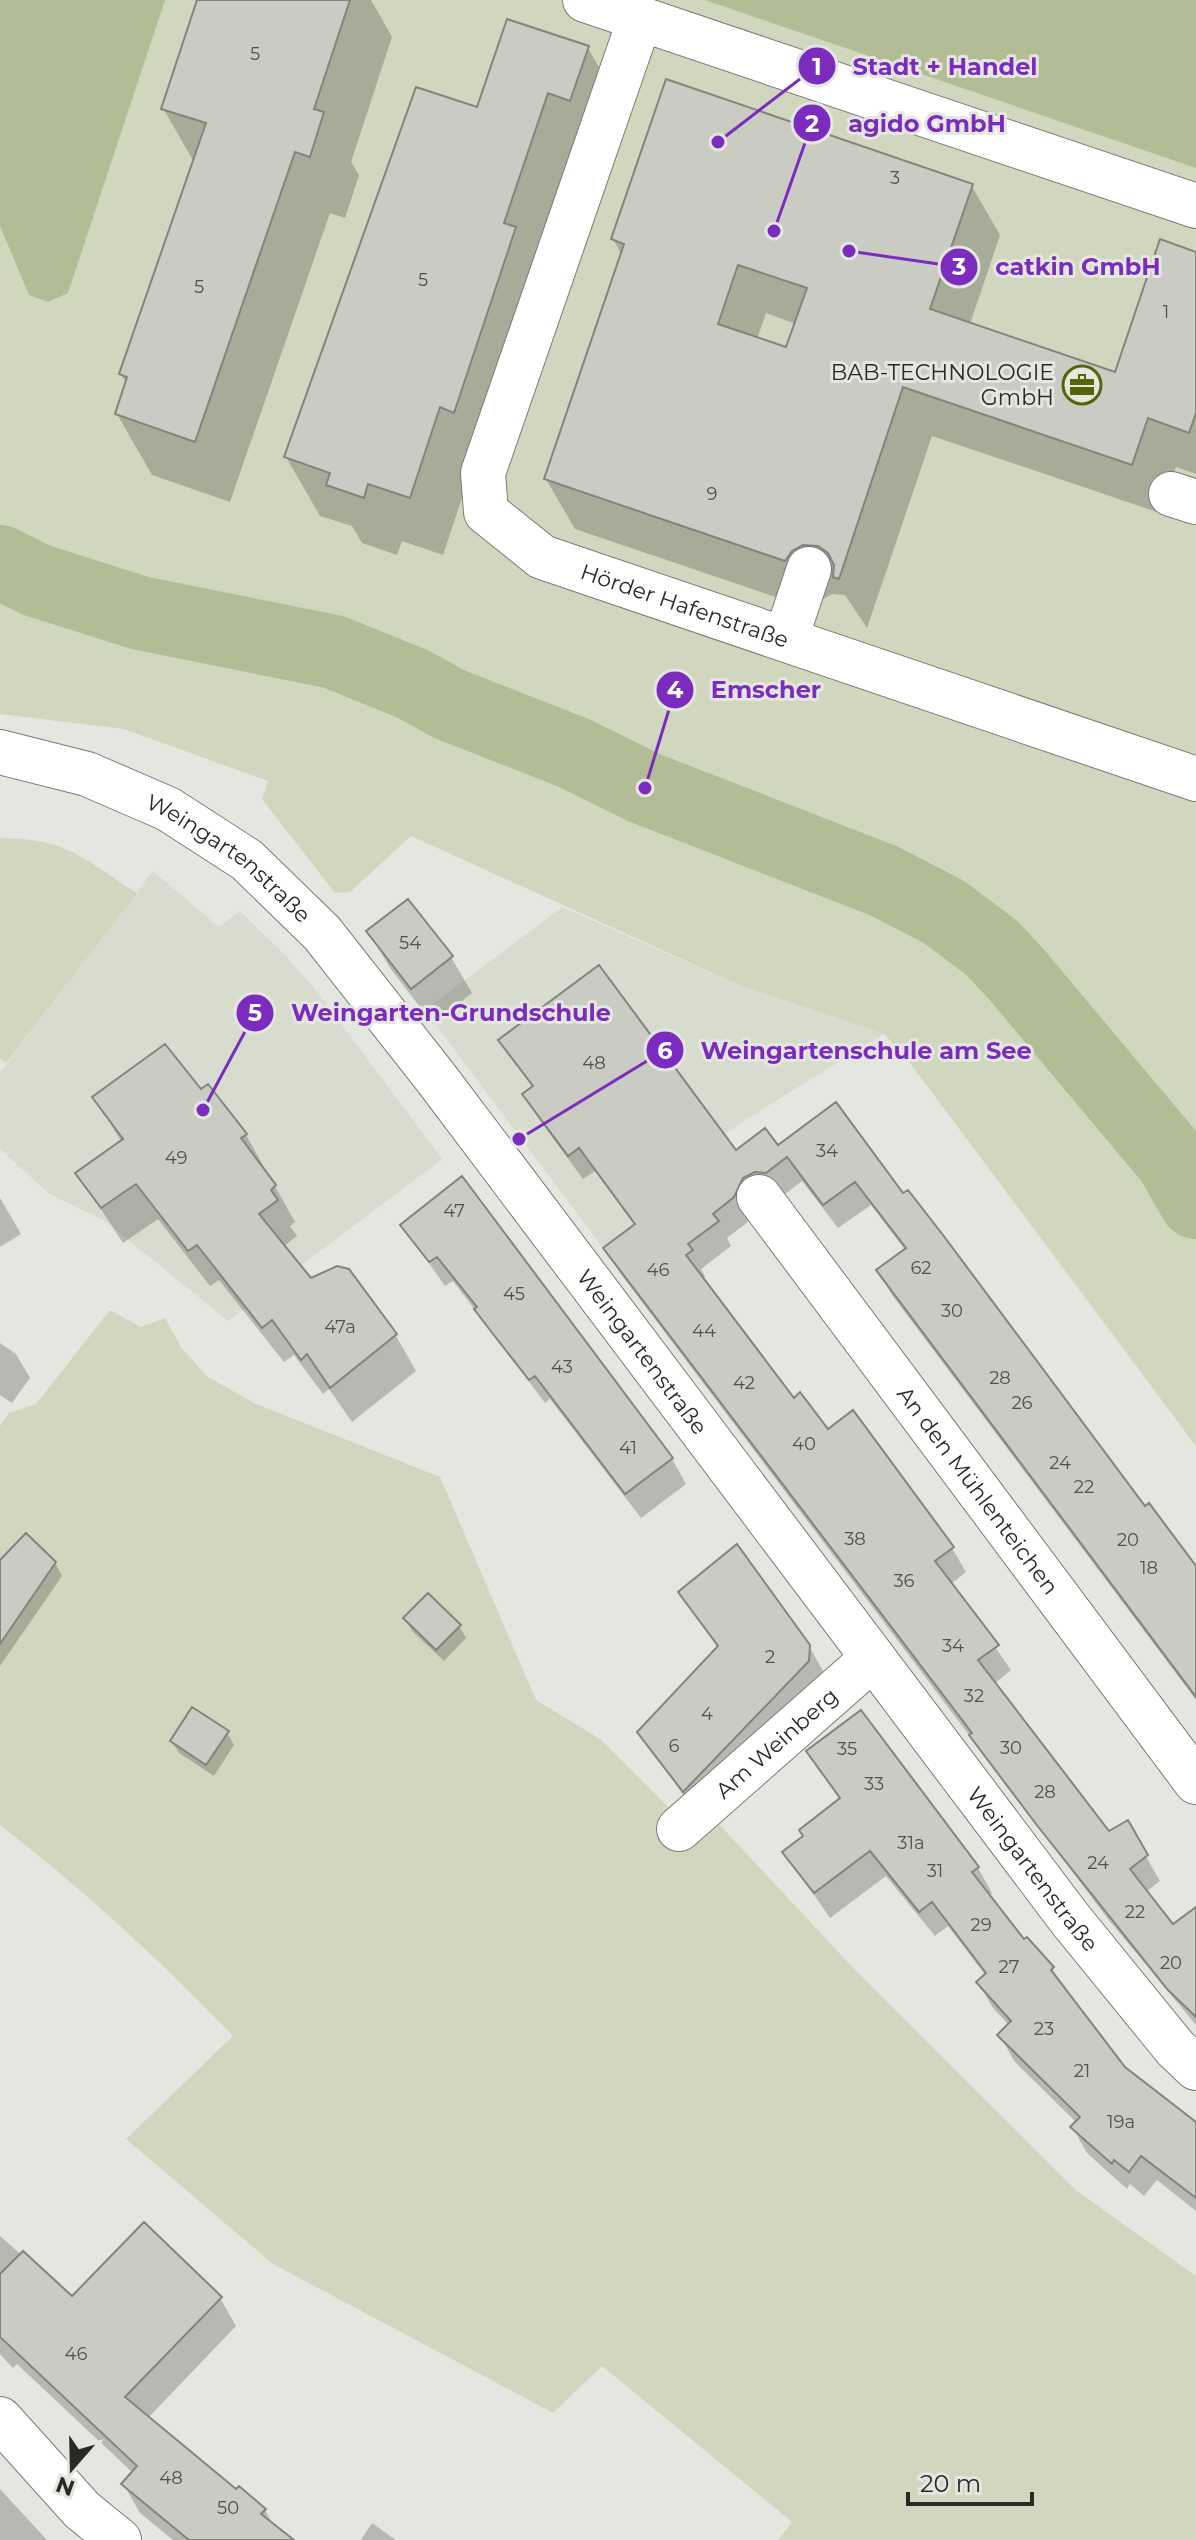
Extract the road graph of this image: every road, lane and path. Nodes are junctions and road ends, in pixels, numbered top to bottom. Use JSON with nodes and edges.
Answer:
{"nodes":[{"id":1,"x":585,"y":0,"type":"edge"},
{"id":2,"x":640,"y":19,"type":"junction"},
{"id":3,"x":1196,"y":206,"type":"edge"},
{"id":4,"x":809,"y":569,"type":"dead end"},
{"id":5,"x":786,"y":638,"type":"junction"},
{"id":6,"x":0,"y":752,"type":"edge"},
{"id":7,"x":1196,"y":779,"type":"edge"},
{"id":8,"x":759,"y":1197,"type":"dead end"},
{"id":9,"x":873,"y":1658,"type":"junction"},
{"id":10,"x":1196,"y":1782,"type":"edge"},
{"id":11,"x":679,"y":1829,"type":"dead end"},
{"id":12,"x":1196,"y":2068,"type":"edge"},
{"id":13,"x":0,"y":2419,"type":"edge"},
{"id":14,"x":119,"y":2540,"type":"edge"}],
"edges":[{"from":1,"to":2,"type":"street"},
{"from":2,"to":3,"type":"street"},
{"from":2,"to":5,"type":"street","name":"Hörder Hafenstraße"},
{"from":4,"to":5,"type":"street"},
{"from":5,"to":7,"type":"street","name":"Hörder Hafenstraße"},
{"from":6,"to":9,"type":"street","name":"Weingartenstraße"},
{"from":8,"to":10,"type":"street","name":"An den Mühlenteichen"},
{"from":9,"to":11,"type":"street","name":"Am Weinberg"},
{"from":9,"to":12,"type":"street","name":"Weingartenstraße"},
{"from":13,"to":14,"type":"street"}]}
